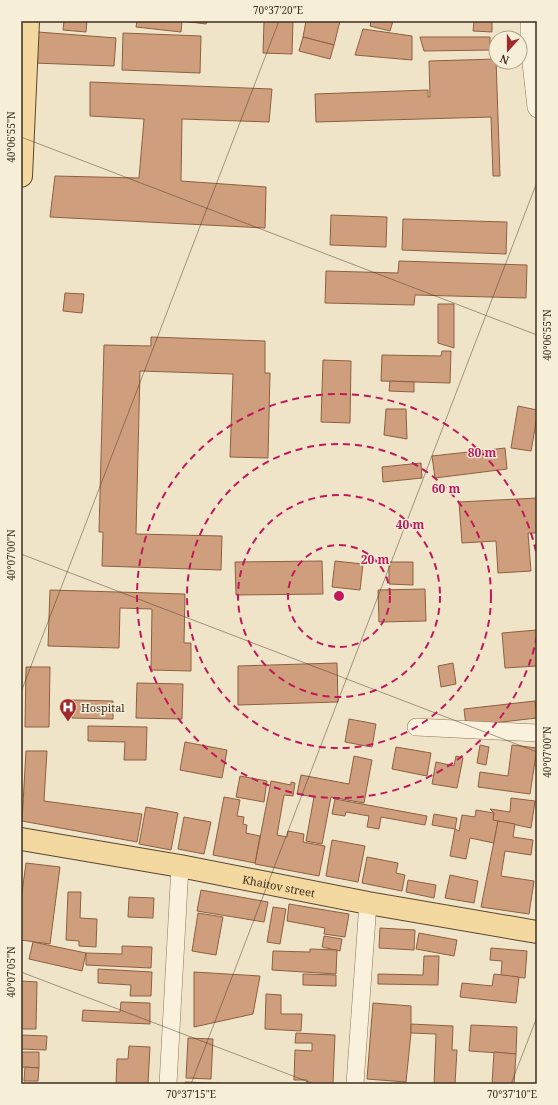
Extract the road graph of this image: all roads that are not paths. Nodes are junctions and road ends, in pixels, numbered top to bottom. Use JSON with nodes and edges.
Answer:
{"nodes":[{"id":1,"x":28,"y":21,"type":"edge"},
{"id":2,"x":529,"y":21,"type":"edge"},
{"id":3,"x":537,"y":109,"type":"edge"},
{"id":4,"x":21,"y":176,"type":"edge"},
{"id":5,"x":416,"y":727,"type":"dead end"},
{"id":6,"x":537,"y":733,"type":"edge"},
{"id":7,"x":21,"y":839,"type":"edge"},
{"id":8,"x":180,"y":866,"type":"junction"},
{"id":9,"x":368,"y":903,"type":"junction"},
{"id":10,"x":537,"y":932,"type":"edge"},
{"id":11,"x":168,"y":1084,"type":"edge"},
{"id":12,"x":355,"y":1084,"type":"edge"}],
"edges":[{"from":1,"to":4,"type":"main road"},
{"from":2,"to":3,"type":"street"},
{"from":5,"to":6,"type":"street"},
{"from":7,"to":8,"type":"main road","name":"Khaitov street"},
{"from":8,"to":9,"type":"main road","name":"Khaitov street"},
{"from":8,"to":11,"type":"street"},
{"from":9,"to":10,"type":"main road","name":"Khaitov street"},
{"from":9,"to":12,"type":"street"}]}
